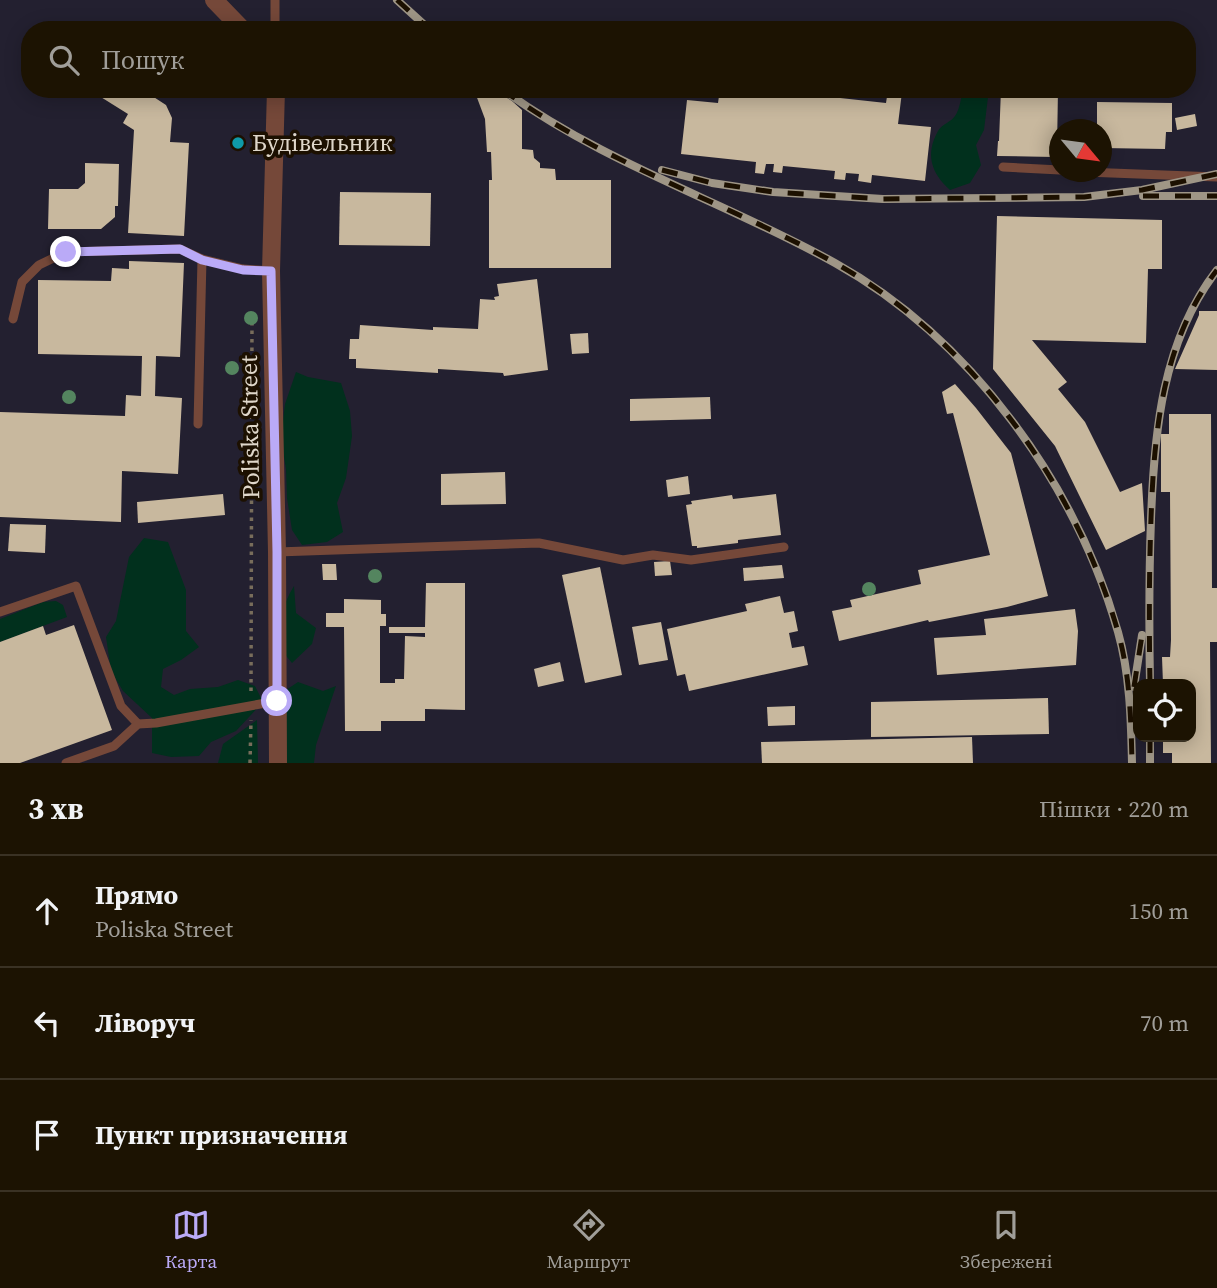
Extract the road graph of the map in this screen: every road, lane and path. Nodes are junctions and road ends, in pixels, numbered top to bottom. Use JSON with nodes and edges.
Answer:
{"nodes":[{"id":1,"x":214,"y":0,"type":"edge"},
{"id":2,"x":275,"y":0,"type":"edge"},
{"id":3,"x":234,"y":21,"type":"edge"},
{"id":4,"x":275,"y":21,"type":"edge"},
{"id":5,"x":276,"y":98,"type":"edge"},
{"id":6,"x":1003,"y":167,"type":"dead end"},
{"id":7,"x":1049,"y":169,"type":"edge"},
{"id":8,"x":1112,"y":173,"type":"edge"},
{"id":9,"x":1217,"y":177,"type":"edge"},
{"id":10,"x":202,"y":260,"type":"junction"},
{"id":11,"x":271,"y":271,"type":"junction"},
{"id":12,"x":252,"y":310,"type":"dead end"},
{"id":13,"x":13,"y":319,"type":"dead end"},
{"id":14,"x":198,"y":424,"type":"dead end"},
{"id":15,"x":784,"y":547,"type":"dead end"},
{"id":16,"x":277,"y":552,"type":"junction"},
{"id":17,"x":0,"y":612,"type":"edge"},
{"id":18,"x":277,"y":701,"type":"junction"},
{"id":19,"x":251,"y":706,"type":"junction"},
{"id":20,"x":138,"y":724,"type":"junction"},
{"id":21,"x":66,"y":763,"type":"edge"},
{"id":22,"x":250,"y":763,"type":"edge"},
{"id":23,"x":278,"y":763,"type":"edge"}],
"edges":[{"from":1,"to":3,"type":"street"},
{"from":2,"to":4,"type":"lane"},
{"from":5,"to":11,"type":"street","name":"Poliska Street"},
{"from":6,"to":7,"type":"lane"},
{"from":8,"to":9,"type":"lane"},
{"from":10,"to":11,"type":"lane"},
{"from":10,"to":13,"type":"lane"},
{"from":10,"to":14,"type":"lane"},
{"from":11,"to":16,"type":"street","name":"Poliska Street"},
{"from":12,"to":19,"type":"path"},
{"from":15,"to":16,"type":"lane"},
{"from":16,"to":18,"type":"street","name":"Poliska Street"},
{"from":17,"to":20,"type":"lane"},
{"from":18,"to":19,"type":"lane"},
{"from":18,"to":23,"type":"street","name":"Poliska Street"},
{"from":19,"to":20,"type":"lane"},
{"from":19,"to":22,"type":"path"},
{"from":20,"to":21,"type":"lane"}]}
